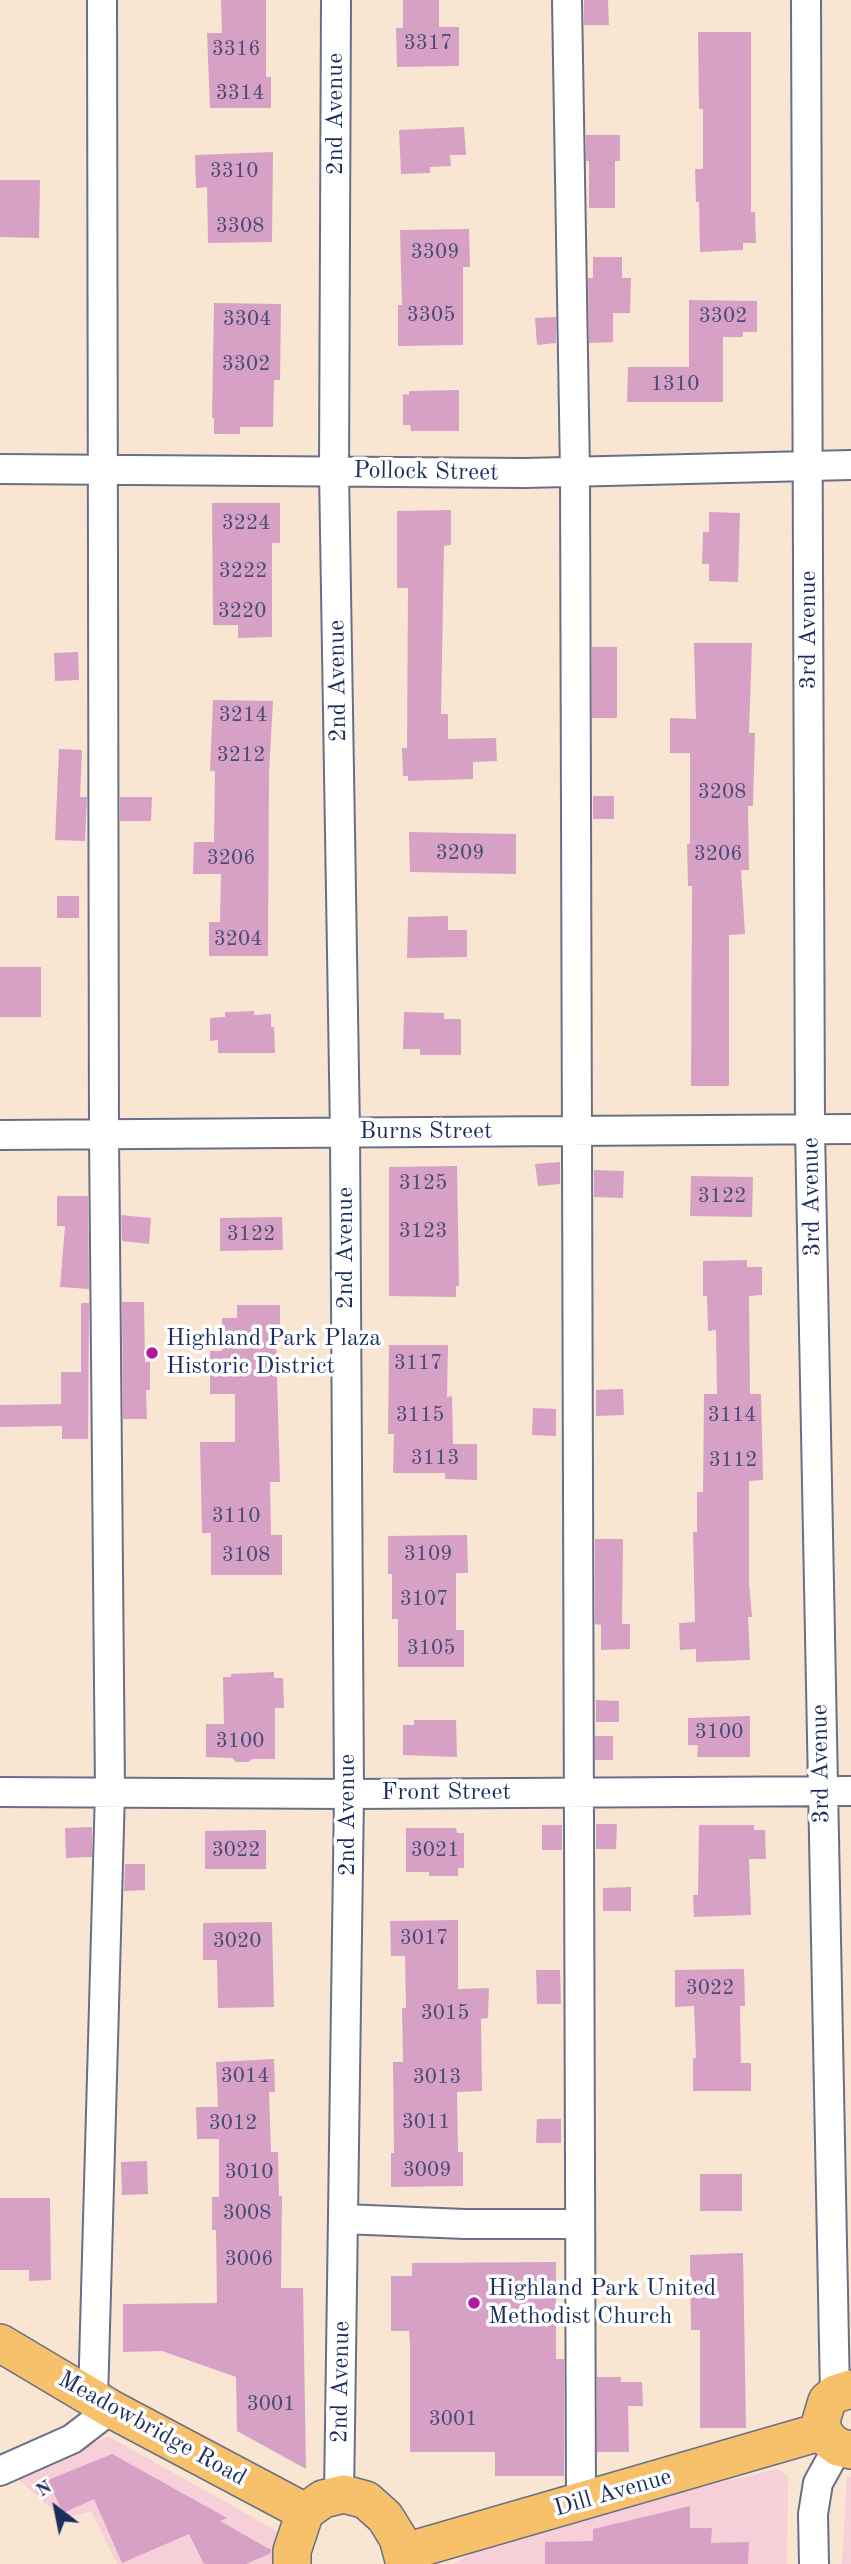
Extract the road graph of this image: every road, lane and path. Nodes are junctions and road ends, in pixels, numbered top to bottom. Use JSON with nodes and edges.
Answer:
{"nodes":[{"id":1,"x":102,"y":0,"type":"edge"},
{"id":2,"x":336,"y":0,"type":"edge"},
{"id":3,"x":567,"y":0,"type":"edge"},
{"id":4,"x":806,"y":0,"type":"edge"},
{"id":5,"x":809,"y":465,"type":"junction"},
{"id":6,"x":851,"y":465,"type":"edge"},
{"id":7,"x":0,"y":469,"type":"edge"},
{"id":8,"x":103,"y":469,"type":"junction"},
{"id":9,"x":334,"y":471,"type":"junction"},
{"id":10,"x":575,"y":472,"type":"junction"},
{"id":11,"x":810,"y":1129,"type":"junction"},
{"id":12,"x":851,"y":1129,"type":"edge"},
{"id":13,"x":575,"y":1131,"type":"junction"},
{"id":14,"x":345,"y":1133,"type":"junction"},
{"id":15,"x":104,"y":1134,"type":"junction"},
{"id":16,"x":0,"y":1135,"type":"edge"},
{"id":17,"x":110,"y":1791,"type":"junction"},
{"id":18,"x":822,"y":1791,"type":"junction"},
{"id":19,"x":851,"y":1791,"type":"edge"},
{"id":20,"x":0,"y":1792,"type":"edge"},
{"id":21,"x":578,"y":1792,"type":"junction"},
{"id":22,"x":349,"y":1794,"type":"junction"},
{"id":23,"x":343,"y":2219,"type":"junction"},
{"id":24,"x":580,"y":2224,"type":"junction"},
{"id":25,"x":0,"y":2343,"type":"edge"},
{"id":26,"x":843,"y":2391,"type":"edge"},
{"id":27,"x":102,"y":2404,"type":"junction"},
{"id":28,"x":837,"y":2443,"type":"edge"},
{"id":29,"x":0,"y":2471,"type":"edge"},
{"id":30,"x":340,"y":2496,"type":"junction"},
{"id":31,"x":581,"y":2502,"type":"junction"},
{"id":32,"x":305,"y":2512,"type":"junction"},
{"id":33,"x":403,"y":2559,"type":"edge"},
{"id":34,"x":292,"y":2564,"type":"edge"},
{"id":35,"x":814,"y":2564,"type":"edge"}],
"edges":[{"from":1,"to":8,"type":"street"},
{"from":2,"to":9,"type":"street","name":"2nd Avenue"},
{"from":3,"to":10,"type":"street"},
{"from":4,"to":5,"type":"street","name":"3rd Avenue"},
{"from":5,"to":6,"type":"street","name":"Pollock Street"},
{"from":5,"to":10,"type":"street","name":"Pollock Street"},
{"from":5,"to":11,"type":"street","name":"3rd Avenue"},
{"from":7,"to":8,"type":"street","name":"Pollock Street"},
{"from":8,"to":9,"type":"street","name":"Pollock Street"},
{"from":8,"to":15,"type":"street"},
{"from":9,"to":10,"type":"street","name":"Pollock Street"},
{"from":9,"to":14,"type":"street","name":"2nd Avenue"},
{"from":10,"to":13,"type":"street"},
{"from":11,"to":12,"type":"street","name":"Burns Street"},
{"from":11,"to":13,"type":"street","name":"Burns Street"},
{"from":11,"to":18,"type":"street","name":"3rd Avenue"},
{"from":13,"to":14,"type":"street","name":"Burns Street"},
{"from":13,"to":21,"type":"street"},
{"from":14,"to":15,"type":"street","name":"Burns Street"},
{"from":14,"to":22,"type":"street","name":"2nd Avenue"},
{"from":15,"to":16,"type":"street","name":"Burns Street"},
{"from":15,"to":17,"type":"street"},
{"from":17,"to":20,"type":"street","name":"Front Street"},
{"from":17,"to":22,"type":"street","name":"Front Street"},
{"from":17,"to":27,"type":"street"},
{"from":18,"to":19,"type":"street","name":"Front Street"},
{"from":18,"to":21,"type":"street","name":"Front Street"},
{"from":18,"to":26,"type":"street","name":"3rd Avenue"},
{"from":21,"to":22,"type":"street","name":"Front Street"},
{"from":21,"to":24,"type":"street"},
{"from":22,"to":23,"type":"street","name":"2nd Avenue"},
{"from":23,"to":24,"type":"street"},
{"from":23,"to":30,"type":"street","name":"2nd Avenue"},
{"from":24,"to":31,"type":"street"},
{"from":25,"to":27,"type":"main road","name":"Meadowbridge Road"},
{"from":26,"to":28,"type":"main road"},
{"from":27,"to":29,"type":"street"},
{"from":27,"to":32,"type":"main road","name":"Meadowbridge Road"},
{"from":28,"to":31,"type":"main road","name":"Dill Avenue"},
{"from":28,"to":35,"type":"street"},
{"from":30,"to":32,"type":"main road"},
{"from":30,"to":33,"type":"main road"},
{"from":31,"to":33,"type":"main road","name":"Dill Avenue"},
{"from":32,"to":34,"type":"main road"}]}
